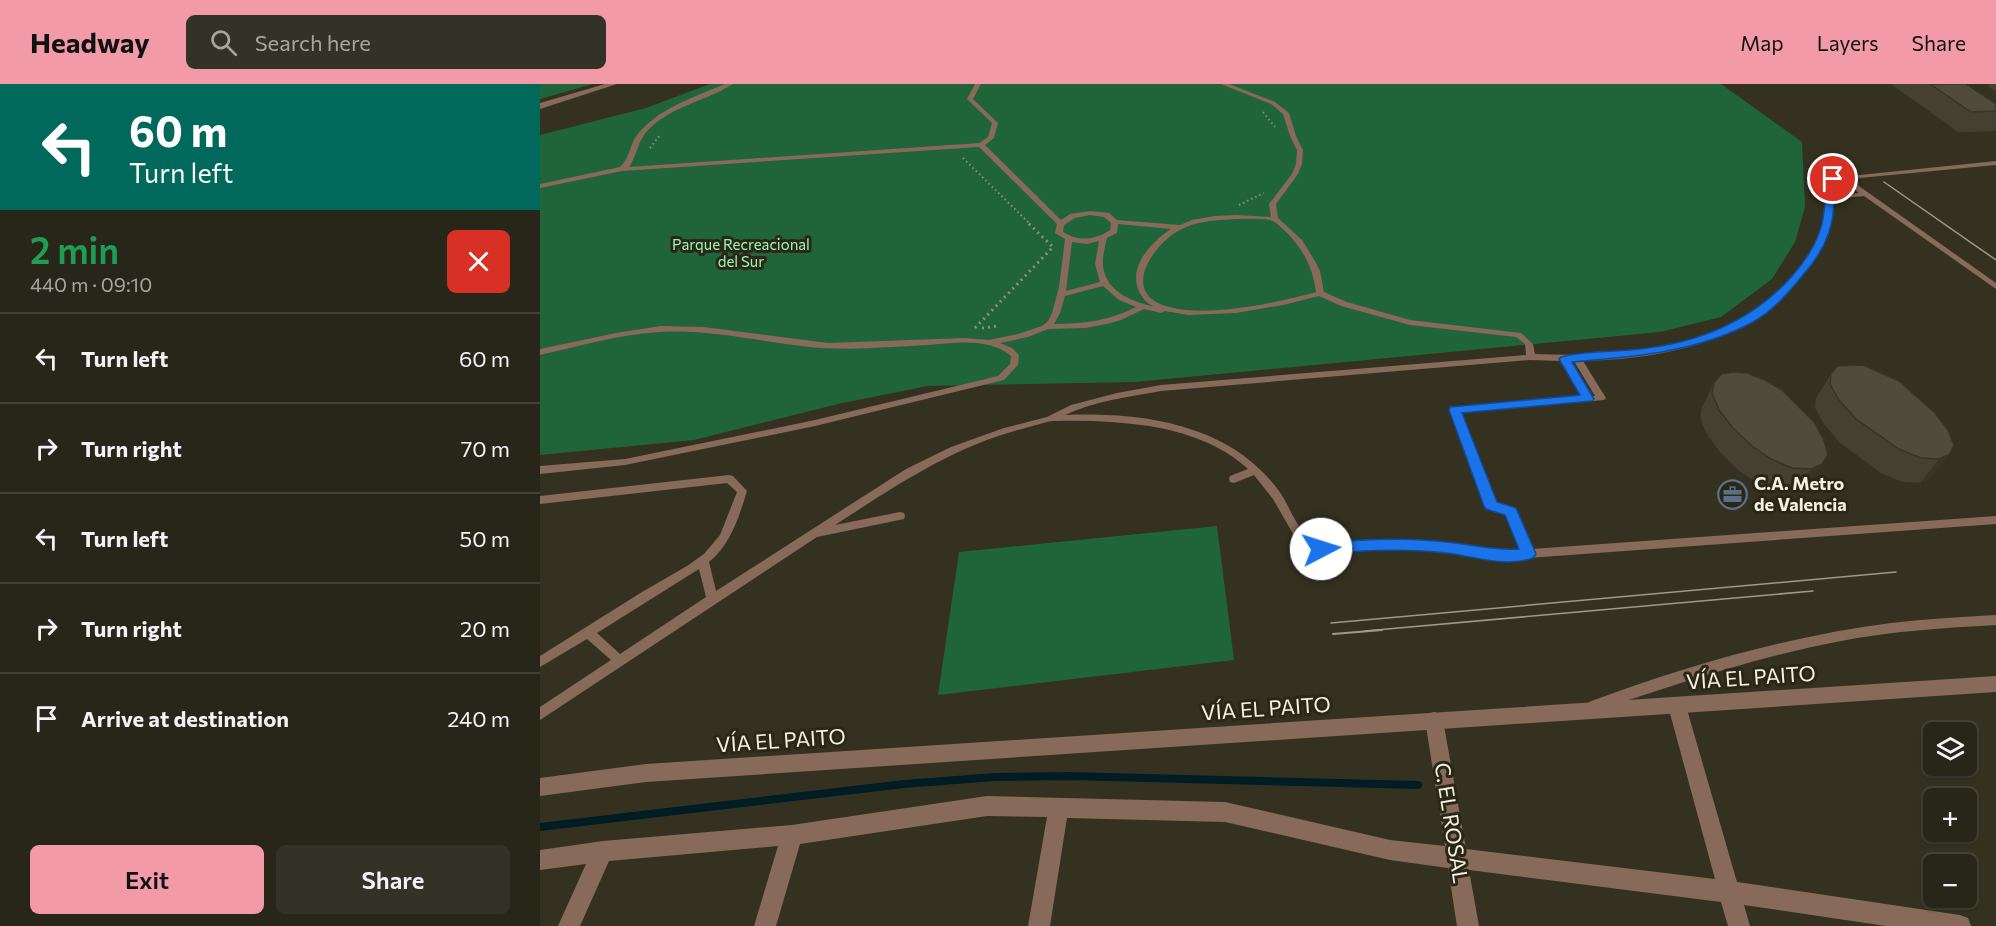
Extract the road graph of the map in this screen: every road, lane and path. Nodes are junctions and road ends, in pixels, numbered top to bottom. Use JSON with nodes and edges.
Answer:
{"nodes":[{"id":1,"x":613,"y":84,"type":"edge"},
{"id":2,"x":730,"y":84,"type":"edge"},
{"id":3,"x":978,"y":84,"type":"edge"},
{"id":4,"x":1224,"y":84,"type":"edge"},
{"id":5,"x":540,"y":106,"type":"edge"},
{"id":6,"x":1257,"y":106,"type":"dead end"},
{"id":7,"x":1280,"y":132,"type":"dead end"},
{"id":8,"x":981,"y":145,"type":"junction"},
{"id":9,"x":957,"y":152,"type":"dead end"},
{"id":10,"x":1996,"y":163,"type":"edge"},
{"id":11,"x":622,"y":169,"type":"junction"},
{"id":12,"x":1843,"y":178,"type":"junction"},
{"id":13,"x":540,"y":186,"type":"edge"},
{"id":14,"x":1266,"y":192,"type":"dead end"},
{"id":15,"x":1866,"y":194,"type":"junction"},
{"id":16,"x":1830,"y":197,"type":"junction"},
{"id":17,"x":1231,"y":209,"type":"dead end"},
{"id":18,"x":1275,"y":219,"type":"junction"},
{"id":19,"x":1115,"y":222,"type":"junction"},
{"id":20,"x":1061,"y":224,"type":"junction"},
{"id":21,"x":1179,"y":227,"type":"junction"},
{"id":22,"x":1103,"y":238,"type":"junction"},
{"id":23,"x":1068,"y":240,"type":"junction"},
{"id":24,"x":1105,"y":283,"type":"junction"},
{"id":25,"x":1996,"y":288,"type":"edge"},
{"id":26,"x":1320,"y":293,"type":"junction"},
{"id":27,"x":1060,"y":295,"type":"junction"},
{"id":28,"x":1142,"y":307,"type":"junction"},
{"id":29,"x":1170,"y":311,"type":"junction"},
{"id":30,"x":1008,"y":325,"type":"dead end"},
{"id":31,"x":1047,"y":327,"type":"junction"},
{"id":32,"x":988,"y":342,"type":"junction"},
{"id":33,"x":540,"y":352,"type":"edge"},
{"id":34,"x":1530,"y":357,"type":"junction"},
{"id":35,"x":1577,"y":358,"type":"junction"},
{"id":36,"x":1565,"y":359,"type":"junction"},
{"id":37,"x":1588,"y":399,"type":"junction"},
{"id":38,"x":1050,"y":419,"type":"junction"},
{"id":39,"x":540,"y":470,"type":"edge"},
{"id":40,"x":1256,"y":470,"type":"junction"},
{"id":41,"x":1234,"y":480,"type":"dead end"},
{"id":42,"x":540,"y":500,"type":"edge"},
{"id":43,"x":900,"y":516,"type":"dead end"},
{"id":44,"x":1996,"y":520,"type":"edge"},
{"id":45,"x":810,"y":535,"type":"junction"},
{"id":46,"x":1528,"y":554,"type":"junction"},
{"id":47,"x":702,"y":561,"type":"junction"},
{"id":48,"x":712,"y":599,"type":"junction"},
{"id":49,"x":1996,"y":620,"type":"edge"},
{"id":50,"x":590,"y":634,"type":"junction"},
{"id":51,"x":620,"y":661,"type":"junction"},
{"id":52,"x":540,"y":663,"type":"edge"},
{"id":53,"x":1996,"y":684,"type":"edge"},
{"id":54,"x":1677,"y":706,"type":"junction"},
{"id":55,"x":1577,"y":712,"type":"junction"},
{"id":56,"x":540,"y":714,"type":"edge"},
{"id":57,"x":1434,"y":720,"type":"junction"},
{"id":58,"x":540,"y":787,"type":"edge"},
{"id":59,"x":1059,"y":807,"type":"junction"},
{"id":60,"x":792,"y":835,"type":"junction"},
{"id":61,"x":603,"y":851,"type":"junction"},
{"id":62,"x":540,"y":860,"type":"edge"},
{"id":63,"x":1457,"y":860,"type":"junction"},
{"id":64,"x":1730,"y":892,"type":"junction"},
{"id":65,"x":569,"y":926,"type":"edge"},
{"id":66,"x":765,"y":926,"type":"edge"},
{"id":67,"x":1039,"y":926,"type":"edge"},
{"id":68,"x":1468,"y":926,"type":"edge"},
{"id":69,"x":1739,"y":926,"type":"edge"},
{"id":70,"x":1960,"y":926,"type":"edge"}],
"edges":[{"from":1,"to":5,"type":"street"},
{"from":2,"to":11,"type":"lane"},
{"from":3,"to":8,"type":"lane"},
{"from":4,"to":18,"type":"lane"},
{"from":6,"to":7,"type":"path"},
{"from":8,"to":11,"type":"lane"},
{"from":8,"to":20,"type":"lane"},
{"from":9,"to":30,"type":"path"},
{"from":10,"to":12,"type":"lane"},
{"from":11,"to":13,"type":"lane"},
{"from":12,"to":15,"type":"lane"},
{"from":12,"to":16,"type":"lane"},
{"from":14,"to":17,"type":"path"},
{"from":15,"to":16,"type":"lane"},
{"from":15,"to":25,"type":"lane"},
{"from":16,"to":35,"type":"lane"},
{"from":18,"to":21,"type":"lane"},
{"from":18,"to":26,"type":"lane"},
{"from":19,"to":20,"type":"lane"},
{"from":19,"to":21,"type":"lane"},
{"from":19,"to":22,"type":"lane"},
{"from":20,"to":23,"type":"lane"},
{"from":21,"to":29,"type":"lane"},
{"from":22,"to":23,"type":"lane"},
{"from":22,"to":24,"type":"lane"},
{"from":23,"to":27,"type":"lane"},
{"from":24,"to":27,"type":"lane"},
{"from":24,"to":28,"type":"lane"},
{"from":26,"to":29,"type":"lane"},
{"from":26,"to":34,"type":"lane"},
{"from":27,"to":31,"type":"lane"},
{"from":28,"to":29,"type":"lane"},
{"from":28,"to":31,"type":"lane"},
{"from":31,"to":32,"type":"lane"},
{"from":32,"to":33,"type":"lane"},
{"from":32,"to":39,"type":"lane"},
{"from":34,"to":36,"type":"lane"},
{"from":34,"to":38,"type":"lane"},
{"from":35,"to":36,"type":"lane"},
{"from":35,"to":37,"type":"lane"},
{"from":36,"to":37,"type":"lane"},
{"from":37,"to":46,"type":"lane"},
{"from":38,"to":40,"type":"lane"},
{"from":38,"to":45,"type":"lane"},
{"from":40,"to":41,"type":"lane"},
{"from":40,"to":46,"type":"lane"},
{"from":42,"to":47,"type":"lane"},
{"from":43,"to":45,"type":"lane"},
{"from":44,"to":46,"type":"lane"},
{"from":45,"to":48,"type":"lane"},
{"from":47,"to":48,"type":"lane"},
{"from":47,"to":50,"type":"lane"},
{"from":48,"to":51,"type":"lane"},
{"from":49,"to":55,"type":"lane"},
{"from":50,"to":51,"type":"lane"},
{"from":50,"to":52,"type":"lane"},
{"from":51,"to":56,"type":"lane"},
{"from":53,"to":54,"type":"street","name":"VÍA EL PAITO"},
{"from":54,"to":55,"type":"street","name":"VÍA EL PAITO"},
{"from":54,"to":64,"type":"street"},
{"from":55,"to":57,"type":"street","name":"VÍA EL PAITO"},
{"from":57,"to":58,"type":"street","name":"VÍA EL PAITO"},
{"from":57,"to":63,"type":"street","name":"C. EL ROSAL"},
{"from":59,"to":60,"type":"street"},
{"from":59,"to":63,"type":"street"},
{"from":59,"to":67,"type":"street"},
{"from":60,"to":61,"type":"street"},
{"from":60,"to":66,"type":"street"},
{"from":61,"to":62,"type":"street"},
{"from":61,"to":65,"type":"street"},
{"from":63,"to":64,"type":"street"},
{"from":63,"to":68,"type":"street","name":"C. EL ROSAL"},
{"from":64,"to":69,"type":"street"},
{"from":64,"to":70,"type":"street"}]}
